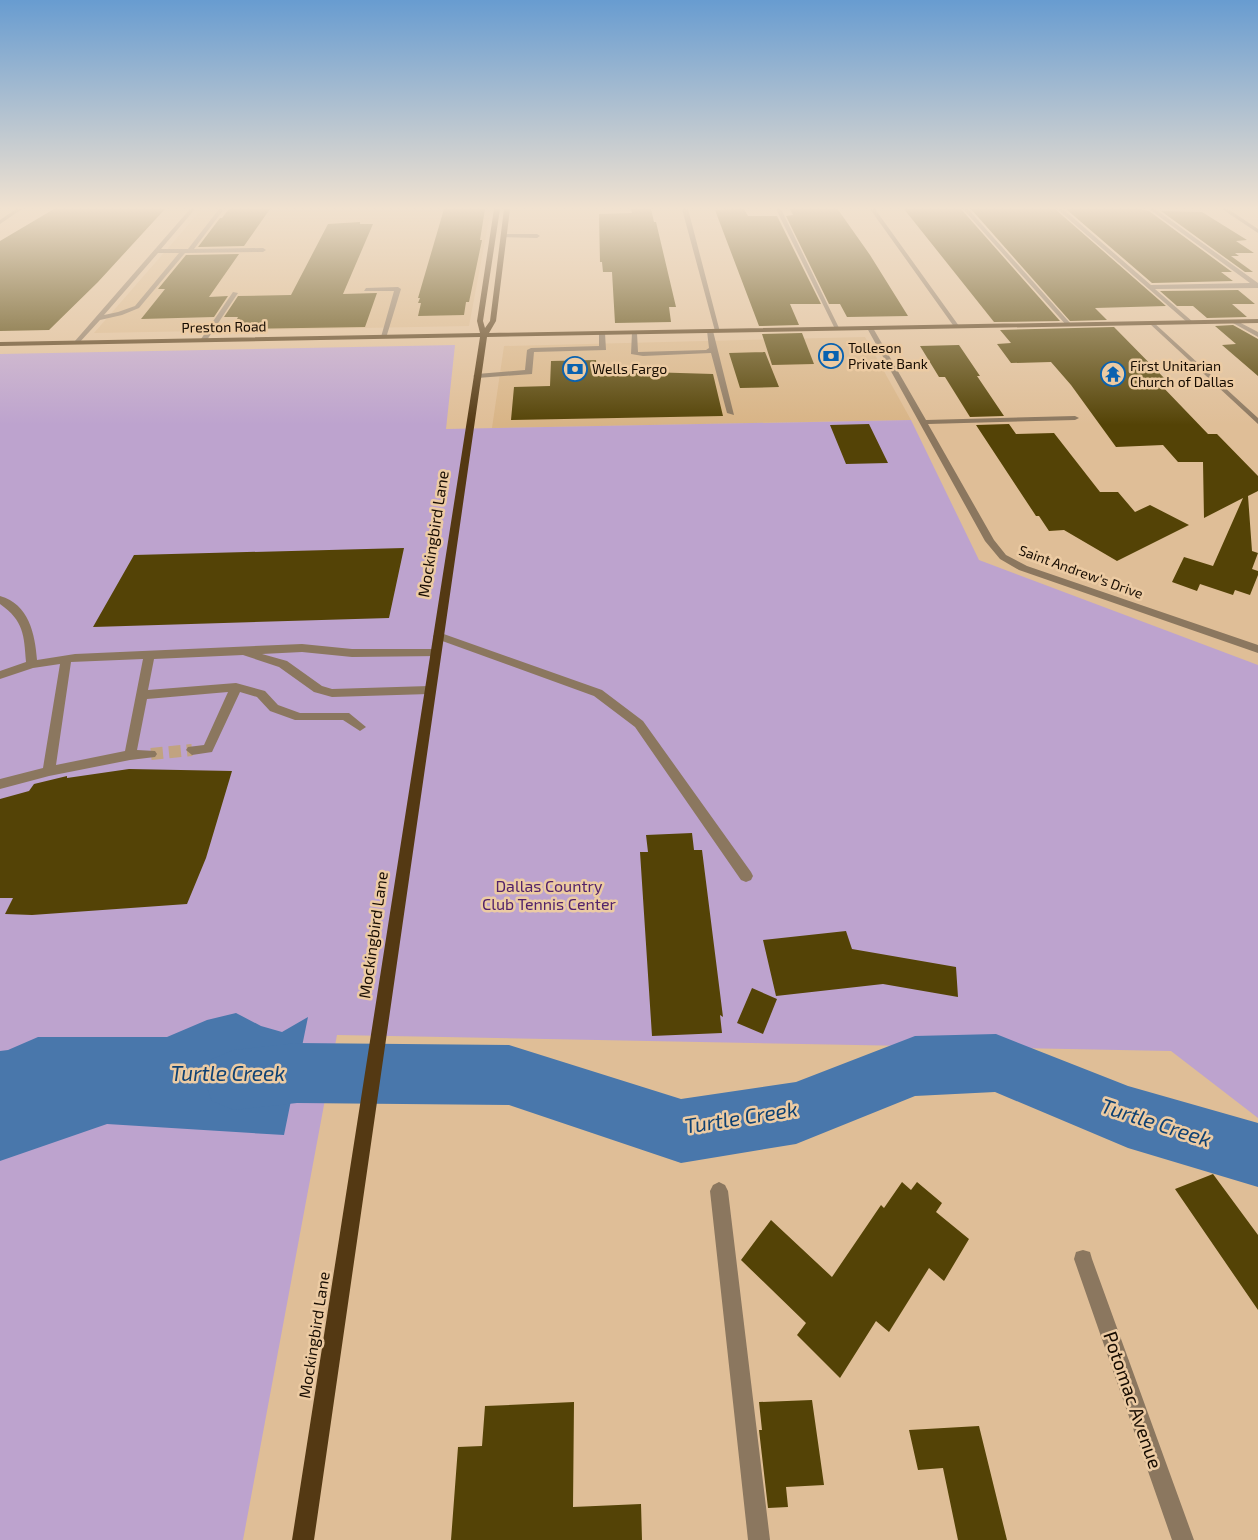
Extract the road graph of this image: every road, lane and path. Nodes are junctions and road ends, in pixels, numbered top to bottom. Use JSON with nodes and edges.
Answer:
{"nodes":[{"id":1,"x":131,"y":281,"type":"edge"},
{"id":2,"x":160,"y":281,"type":"edge"},
{"id":3,"x":486,"y":281,"type":"edge"},
{"id":4,"x":498,"y":281,"type":"edge"},
{"id":5,"x":702,"y":281,"type":"edge"},
{"id":6,"x":814,"y":281,"type":"edge"},
{"id":7,"x":923,"y":281,"type":"edge"},
{"id":8,"x":1029,"y":281,"type":"edge"},
{"id":9,"x":1142,"y":281,"type":"edge"},
{"id":10,"x":1257,"y":285,"type":"edge"},
{"id":11,"x":1149,"y":287,"type":"junction"},
{"id":12,"x":366,"y":290,"type":"dead end"},
{"id":13,"x":235,"y":293,"type":"dead end"},
{"id":14,"x":98,"y":318,"type":"junction"},
{"id":15,"x":1258,"y":321,"type":"edge"},
{"id":16,"x":1190,"y":322,"type":"junction"},
{"id":17,"x":1235,"y":322,"type":"junction"},
{"id":18,"x":1152,"y":323,"type":"junction"},
{"id":19,"x":1069,"y":325,"type":"junction"},
{"id":20,"x":957,"y":327,"type":"junction"},
{"id":21,"x":870,"y":328,"type":"junction"},
{"id":22,"x":838,"y":329,"type":"junction"},
{"id":23,"x":714,"y":331,"type":"junction"},
{"id":24,"x":602,"y":333,"type":"junction"},
{"id":25,"x":634,"y":333,"type":"junction"},
{"id":26,"x":484,"y":335,"type":"junction"},
{"id":27,"x":1258,"y":335,"type":"edge"},
{"id":28,"x":384,"y":337,"type":"junction"},
{"id":29,"x":205,"y":339,"type":"junction"},
{"id":30,"x":77,"y":342,"type":"junction"},
{"id":31,"x":0,"y":344,"type":"edge"},
{"id":32,"x":713,"y":349,"type":"junction"},
{"id":33,"x":477,"y":376,"type":"junction"},
{"id":34,"x":731,"y":413,"type":"dead end"},
{"id":35,"x":1075,"y":418,"type":"dead end"},
{"id":36,"x":923,"y":422,"type":"junction"},
{"id":37,"x":1258,"y":422,"type":"edge"},
{"id":38,"x":0,"y":599,"type":"edge"},
{"id":39,"x":438,"y":636,"type":"junction"},
{"id":40,"x":1258,"y":649,"type":"edge"},
{"id":41,"x":240,"y":652,"type":"junction"},
{"id":42,"x":435,"y":653,"type":"junction"},
{"id":43,"x":149,"y":655,"type":"junction"},
{"id":44,"x":66,"y":659,"type":"junction"},
{"id":45,"x":32,"y":664,"type":"junction"},
{"id":46,"x":0,"y":675,"type":"edge"},
{"id":47,"x":236,"y":687,"type":"junction"},
{"id":48,"x":430,"y":690,"type":"junction"},
{"id":49,"x":141,"y":695,"type":"junction"},
{"id":50,"x":360,"y":727,"type":"dead end"},
{"id":51,"x":192,"y":750,"type":"tunnel mouth"},
{"id":52,"x":151,"y":754,"type":"tunnel mouth"},
{"id":53,"x":130,"y":755,"type":"junction"},
{"id":54,"x":50,"y":771,"type":"junction"},
{"id":55,"x":0,"y":784,"type":"edge"},
{"id":56,"x":746,"y":876,"type":"dead end"},
{"id":57,"x":719,"y":1191,"type":"dead end"},
{"id":58,"x":1083,"y":1259,"type":"dead end"},
{"id":59,"x":303,"y":1540,"type":"edge"},
{"id":60,"x":759,"y":1540,"type":"edge"},
{"id":61,"x":1183,"y":1540,"type":"edge"}],
"edges":[{"from":1,"to":14,"type":"street"},
{"from":2,"to":14,"type":"street"},
{"from":3,"to":26,"type":"main road","name":"Mockingbird Lane"},
{"from":4,"to":26,"type":"main road","name":"Mockingbird Lane"},
{"from":5,"to":23,"type":"street"},
{"from":6,"to":22,"type":"street"},
{"from":7,"to":20,"type":"street"},
{"from":8,"to":19,"type":"street"},
{"from":9,"to":11,"type":"street"},
{"from":10,"to":11,"type":"street"},
{"from":11,"to":16,"type":"street"},
{"from":12,"to":28,"type":"street"},
{"from":13,"to":29,"type":"street"},
{"from":14,"to":30,"type":"street"},
{"from":15,"to":17,"type":"main road","name":"Preston Road"},
{"from":16,"to":17,"type":"main road","name":"Preston Road"},
{"from":16,"to":18,"type":"main road","name":"Preston Road"},
{"from":17,"to":27,"type":"street"},
{"from":18,"to":19,"type":"main road","name":"Preston Road"},
{"from":18,"to":37,"type":"street"},
{"from":19,"to":20,"type":"main road","name":"Preston Road"},
{"from":20,"to":21,"type":"main road","name":"Preston Road"},
{"from":21,"to":22,"type":"main road","name":"Preston Road"},
{"from":21,"to":36,"type":"street","name":"Saint Andrew's Drive"},
{"from":22,"to":23,"type":"main road","name":"Preston Road"},
{"from":23,"to":25,"type":"main road","name":"Preston Road"},
{"from":23,"to":32,"type":"street"},
{"from":24,"to":25,"type":"main road","name":"Preston Road"},
{"from":24,"to":26,"type":"main road","name":"Preston Road"},
{"from":24,"to":33,"type":"street"},
{"from":25,"to":32,"type":"street"},
{"from":26,"to":28,"type":"main road","name":"Preston Road"},
{"from":26,"to":33,"type":"main road","name":"Mockingbird Lane"},
{"from":28,"to":29,"type":"main road","name":"Preston Road"},
{"from":29,"to":30,"type":"main road","name":"Preston Road"},
{"from":30,"to":31,"type":"main road","name":"Preston Road"},
{"from":32,"to":34,"type":"street"},
{"from":33,"to":39,"type":"main road","name":"Mockingbird Lane"},
{"from":35,"to":36,"type":"street"},
{"from":36,"to":40,"type":"street","name":"Saint Andrew's Drive"},
{"from":38,"to":45,"type":"street"},
{"from":39,"to":42,"type":"main road","name":"Mockingbird Lane"},
{"from":39,"to":56,"type":"street"},
{"from":41,"to":42,"type":"street"},
{"from":41,"to":43,"type":"street"},
{"from":41,"to":48,"type":"street"},
{"from":42,"to":48,"type":"main road","name":"Mockingbird Lane"},
{"from":43,"to":44,"type":"street"},
{"from":43,"to":49,"type":"street"},
{"from":44,"to":45,"type":"street"},
{"from":44,"to":54,"type":"street"},
{"from":45,"to":46,"type":"street"},
{"from":47,"to":49,"type":"street"},
{"from":47,"to":50,"type":"street"},
{"from":47,"to":51,"type":"street"},
{"from":48,"to":59,"type":"main road","name":"Mockingbird Lane"},
{"from":49,"to":53,"type":"street"},
{"from":52,"to":53,"type":"street"},
{"from":53,"to":54,"type":"street"},
{"from":54,"to":55,"type":"street"},
{"from":57,"to":60,"type":"street"},
{"from":58,"to":61,"type":"street","name":"Potomac Avenue"}]}
